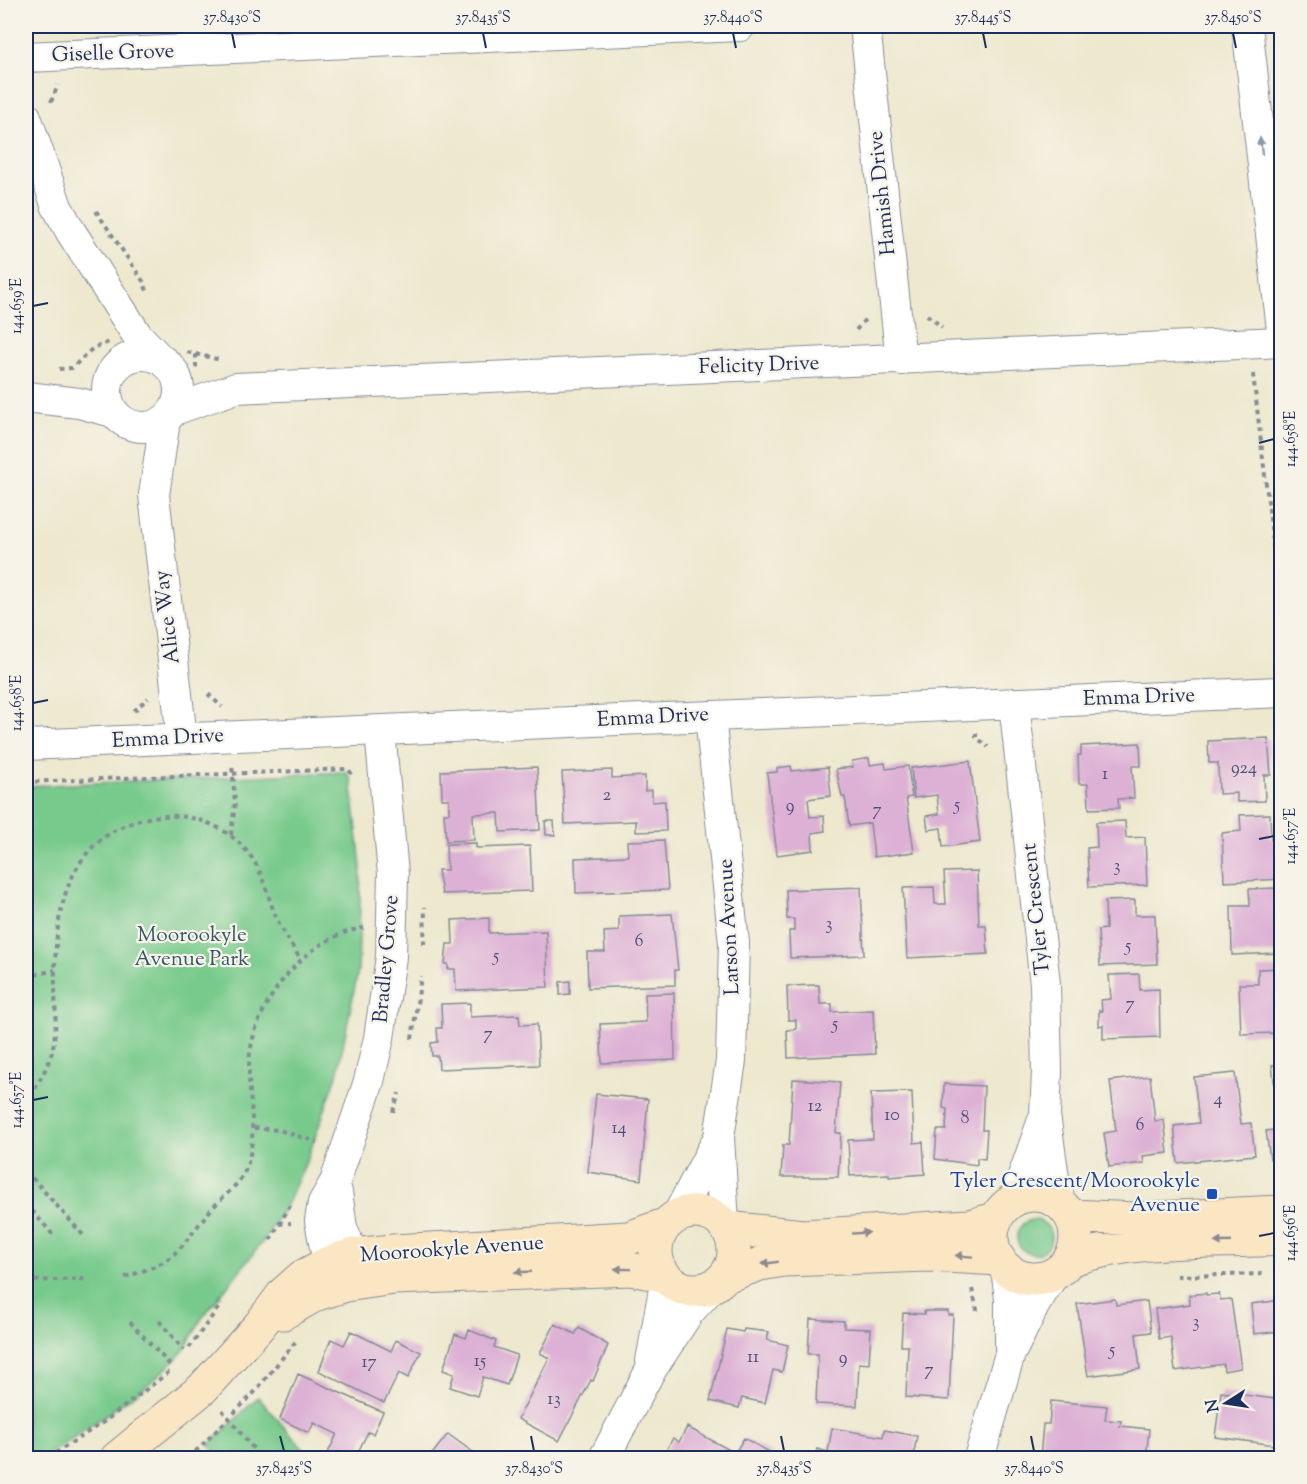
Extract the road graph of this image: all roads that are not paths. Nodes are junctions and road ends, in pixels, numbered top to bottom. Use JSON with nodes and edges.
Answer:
{"nodes":[{"id":1,"x":740,"y":26,"type":"edge"},
{"id":2,"x":865,"y":26,"type":"edge"},
{"id":3,"x":1247,"y":26,"type":"edge"},
{"id":4,"x":232,"y":37,"type":"edge"},
{"id":5,"x":40,"y":57,"type":"edge"},
{"id":6,"x":26,"y":117,"type":"edge"},
{"id":7,"x":107,"y":287,"type":"junction"},
{"id":8,"x":1281,"y":330,"type":"edge"},
{"id":9,"x":1281,"y":342,"type":"edge"},
{"id":10,"x":901,"y":360,"type":"junction"},
{"id":11,"x":164,"y":362,"type":"junction"},
{"id":12,"x":111,"y":373,"type":"junction"},
{"id":13,"x":236,"y":388,"type":"junction"},
{"id":14,"x":32,"y":397,"type":"edge"},
{"id":15,"x":170,"y":415,"type":"junction"},
{"id":16,"x":118,"y":417,"type":"junction"},
{"id":17,"x":154,"y":495,"type":"junction"},
{"id":18,"x":1281,"y":692,"type":"edge"},
{"id":19,"x":1014,"y":703,"type":"junction"},
{"id":20,"x":710,"y":716,"type":"junction"},
{"id":21,"x":380,"y":731,"type":"junction"},
{"id":22,"x":182,"y":738,"type":"junction"},
{"id":23,"x":26,"y":745,"type":"edge"},
{"id":24,"x":1045,"y":1115,"type":"junction"},
{"id":25,"x":719,"y":1137,"type":"junction"},
{"id":26,"x":1005,"y":1209,"type":"junction"},
{"id":27,"x":1066,"y":1210,"type":"junction"},
{"id":28,"x":1281,"y":1212,"type":"edge"},
{"id":29,"x":672,"y":1220,"type":"junction"},
{"id":30,"x":725,"y":1226,"type":"junction"},
{"id":31,"x":1281,"y":1239,"type":"edge"},
{"id":32,"x":991,"y":1261,"type":"junction"},
{"id":33,"x":1061,"y":1267,"type":"junction"},
{"id":34,"x":342,"y":1268,"type":"junction"},
{"id":35,"x":665,"y":1276,"type":"junction"},
{"id":36,"x":718,"y":1282,"type":"junction"},
{"id":37,"x":1010,"y":1354,"type":"junction"},
{"id":38,"x":649,"y":1373,"type":"junction"},
{"id":39,"x":117,"y":1458,"type":"edge"},
{"id":40,"x":604,"y":1458,"type":"edge"},
{"id":41,"x":979,"y":1458,"type":"edge"}],
"edges":[{"from":1,"to":4,"type":"street","name":"Giselle Grove"},
{"from":2,"to":10,"type":"street","name":"Hamish Drive"},
{"from":8,"to":3,"type":"street","one_way":true},
{"from":4,"to":5,"type":"street","name":"Giselle Grove"},
{"from":6,"to":7,"type":"street"},
{"from":7,"to":11,"type":"street"},
{"from":7,"to":12,"type":"street"},
{"from":9,"to":10,"type":"street","name":"Felicity Drive"},
{"from":10,"to":13,"type":"street","name":"Felicity Drive"},
{"from":11,"to":12,"type":"street"},
{"from":11,"to":13,"type":"street","name":"Felicity Drive"},
{"from":11,"to":15,"type":"street"},
{"from":12,"to":14,"type":"street"},
{"from":12,"to":16,"type":"street"},
{"from":13,"to":15,"type":"street","name":"Felicity Drive"},
{"from":14,"to":16,"type":"street"},
{"from":15,"to":16,"type":"street"},
{"from":15,"to":17,"type":"street","name":"Alice Way"},
{"from":16,"to":17,"type":"street","name":"Alice Way"},
{"from":17,"to":22,"type":"street","name":"Alice Way"},
{"from":18,"to":19,"type":"street","name":"Emma Drive"},
{"from":19,"to":20,"type":"street","name":"Emma Drive"},
{"from":19,"to":24,"type":"street","name":"Tyler Crescent"},
{"from":20,"to":21,"type":"street","name":"Emma Drive"},
{"from":20,"to":25,"type":"street","name":"Larson Avenue"},
{"from":21,"to":22,"type":"street","name":"Emma Drive"},
{"from":21,"to":34,"type":"street","name":"Bradley Grove"},
{"from":22,"to":23,"type":"street","name":"Emma Drive"},
{"from":24,"to":26,"type":"street","name":"Tyler Crescent"},
{"from":24,"to":27,"type":"street","name":"Tyler Crescent"},
{"from":25,"to":29,"type":"street","name":"Larson Avenue"},
{"from":25,"to":30,"type":"street","name":"Larson Avenue"},
{"from":26,"to":27,"type":"street"},
{"from":30,"to":26,"type":"street","one_way":true},
{"from":26,"to":32,"type":"street"},
{"from":27,"to":28,"type":"street"},
{"from":27,"to":33,"type":"street"},
{"from":29,"to":30,"type":"street"},
{"from":29,"to":34,"type":"street","name":"Moorookyle Avenue"},
{"from":29,"to":35,"type":"street"},
{"from":30,"to":36,"type":"street"},
{"from":31,"to":33,"type":"street","one_way":true},
{"from":32,"to":33,"type":"street"},
{"from":32,"to":36,"type":"street","one_way":true},
{"from":32,"to":37,"type":"street"},
{"from":33,"to":37,"type":"street"},
{"from":35,"to":34,"type":"street","name":"Moorookyle Avenue","one_way":true},
{"from":34,"to":39,"type":"street","name":"Moorookyle Avenue"},
{"from":35,"to":36,"type":"street"},
{"from":35,"to":38,"type":"street"},
{"from":36,"to":38,"type":"street"},
{"from":37,"to":41,"type":"street"},
{"from":38,"to":40,"type":"street"}]}
